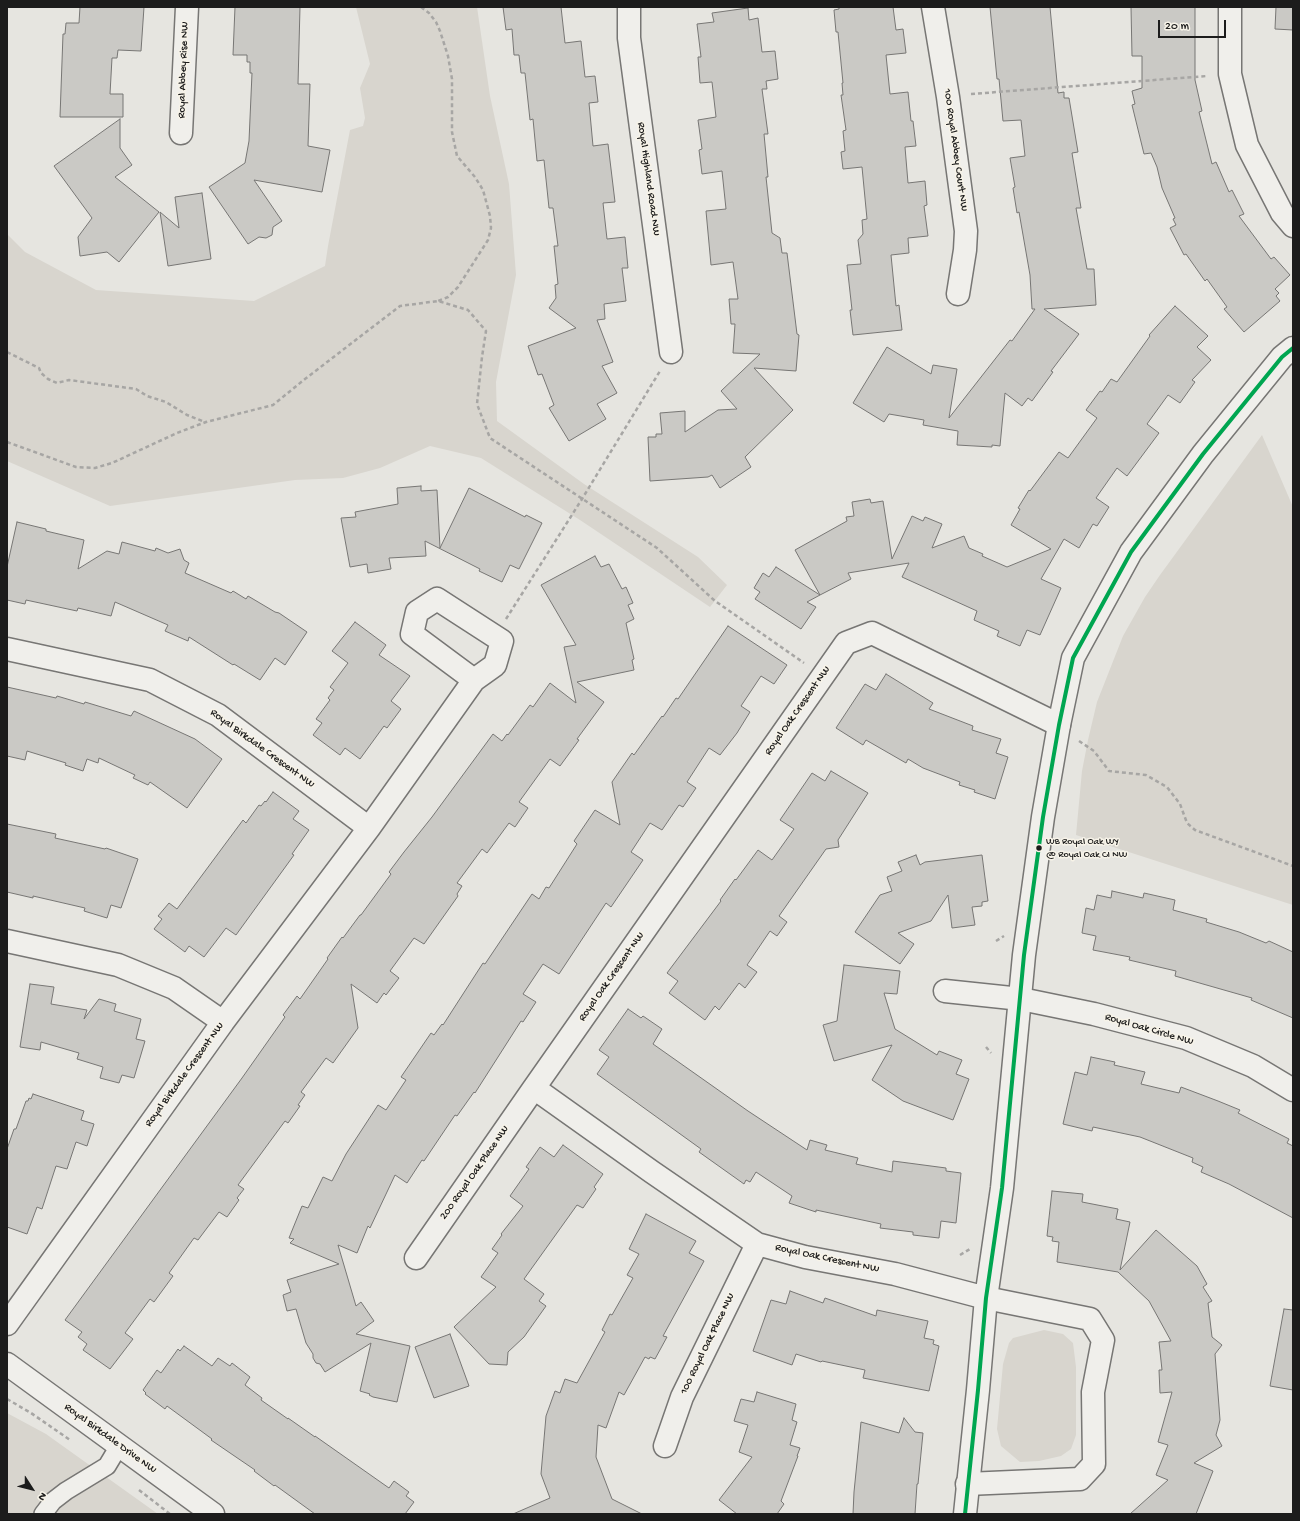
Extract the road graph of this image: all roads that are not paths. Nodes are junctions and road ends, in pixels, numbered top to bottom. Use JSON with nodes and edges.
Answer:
{"nodes":[{"id":1,"x":187,"y":7,"type":"edge"},
{"id":2,"x":629,"y":7,"type":"edge"},
{"id":3,"x":933,"y":7,"type":"edge"},
{"id":4,"x":1230,"y":7,"type":"edge"},
{"id":5,"x":181,"y":133,"type":"dead end"},
{"id":6,"x":1293,"y":226,"type":"edge"},
{"id":7,"x":958,"y":294,"type":"dead end"},
{"id":8,"x":1293,"y":348,"type":"edge"},
{"id":9,"x":671,"y":352,"type":"road end"},
{"id":10,"x":7,"y":649,"type":"edge"},
{"id":11,"x":474,"y":680,"type":"junction"},
{"id":12,"x":1059,"y":725,"type":"junction"},
{"id":13,"x":369,"y":828,"type":"junction"},
{"id":14,"x":7,"y":941,"type":"edge"},
{"id":15,"x":945,"y":991,"type":"dead end"},
{"id":16,"x":1021,"y":999,"type":"junction"},
{"id":17,"x":222,"y":1022,"type":"junction"},
{"id":18,"x":534,"y":1088,"type":"junction"},
{"id":19,"x":1293,"y":1090,"type":"edge"},
{"id":20,"x":757,"y":1244,"type":"junction"},
{"id":21,"x":416,"y":1258,"type":"dead end"},
{"id":22,"x":986,"y":1298,"type":"junction"},
{"id":23,"x":7,"y":1324,"type":"edge"},
{"id":24,"x":7,"y":1364,"type":"edge"},
{"id":25,"x":119,"y":1446,"type":"junction"},
{"id":26,"x":665,"y":1446,"type":"dead end"},
{"id":27,"x":967,"y":1484,"type":"junction"},
{"id":28,"x":43,"y":1514,"type":"edge"},
{"id":29,"x":213,"y":1514,"type":"edge"},
{"id":30,"x":965,"y":1514,"type":"edge"}],
"edges":[{"from":1,"to":5,"type":"street","name":"Royal Abbey Rise NW"},
{"from":2,"to":9,"type":"street","name":"Royal Highland Road NW"},
{"from":3,"to":7,"type":"street","name":"100 Royal Abbey Court NW"},
{"from":4,"to":6,"type":"street"},
{"from":8,"to":12,"type":"street"},
{"from":10,"to":13,"type":"street","name":"Royal Birkdale Crescent NW"},
{"from":11,"to":11,"type":"street","name":"Royal Birkdale Crescent NW"},
{"from":11,"to":13,"type":"street","name":"Royal Birkdale Crescent NW"},
{"from":12,"to":16,"type":"street"},
{"from":12,"to":18,"type":"street","name":"Royal Oak Crescent NW"},
{"from":13,"to":17,"type":"street","name":"Royal Birkdale Crescent NW"},
{"from":14,"to":17,"type":"street"},
{"from":15,"to":16,"type":"street","name":"Royal Oak Circle NW"},
{"from":16,"to":19,"type":"street","name":"Royal Oak Circle NW"},
{"from":16,"to":22,"type":"street"},
{"from":17,"to":23,"type":"street","name":"Royal Birkdale Crescent NW"},
{"from":18,"to":20,"type":"street","name":"Royal Oak Crescent NW"},
{"from":18,"to":21,"type":"street","name":"200 Royal Oak Place NW"},
{"from":20,"to":22,"type":"street","name":"Royal Oak Crescent NW"},
{"from":20,"to":26,"type":"street","name":"100 Royal Oak Place NW"},
{"from":22,"to":27,"type":"street"},
{"from":22,"to":27,"type":"street","name":"Royal Oak Crescent NW"},
{"from":24,"to":25,"type":"street","name":"Royal Birkdale Drive NW"},
{"from":25,"to":28,"type":"street"},
{"from":25,"to":29,"type":"street","name":"Royal Birkdale Drive NW"},
{"from":27,"to":30,"type":"street"}]}
